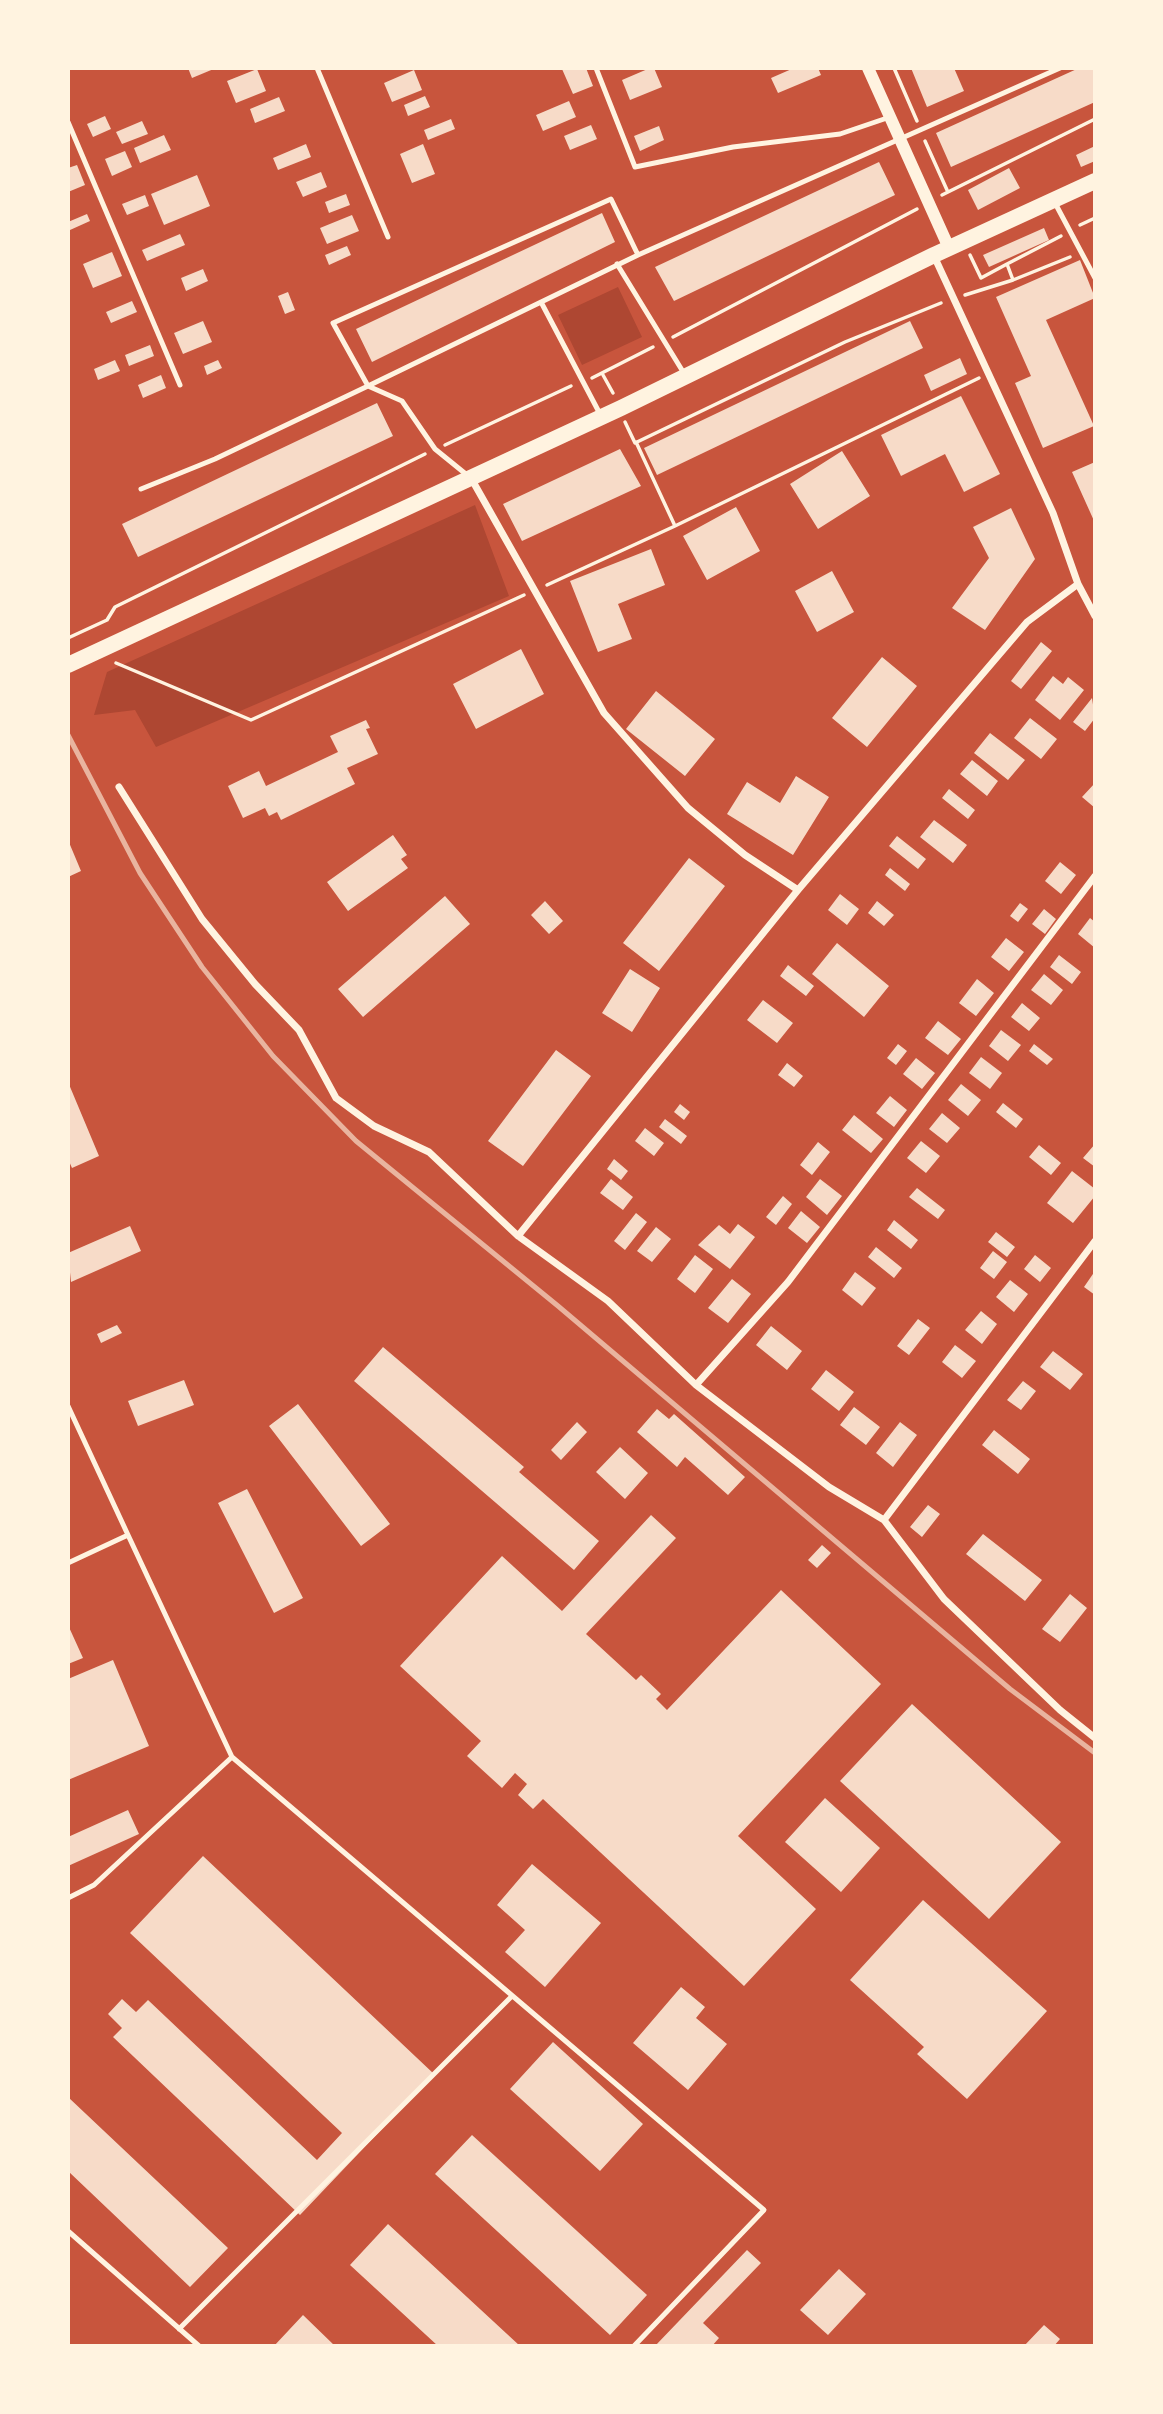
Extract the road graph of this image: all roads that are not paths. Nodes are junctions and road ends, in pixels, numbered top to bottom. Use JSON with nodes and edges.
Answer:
{"nodes":[{"id":1,"x":317,"y":68,"type":"edge"},
{"id":2,"x":596,"y":68,"type":"edge"},
{"id":3,"x":868,"y":68,"type":"edge"},
{"id":4,"x":1060,"y":68,"type":"edge"},
{"id":5,"x":890,"y":117,"type":"junction"},
{"id":6,"x":68,"y":122,"type":"edge"},
{"id":7,"x":901,"y":140,"type":"junction"},
{"id":8,"x":1095,"y":181,"type":"edge"},
{"id":9,"x":1053,"y":200,"type":"junction"},
{"id":10,"x":388,"y":237,"type":"dead end"},
{"id":11,"x":948,"y":248,"type":"junction"},
{"id":12,"x":638,"y":254,"type":"junction"},
{"id":13,"x":617,"y":264,"type":"junction"},
{"id":14,"x":1095,"y":278,"type":"edge"},
{"id":15,"x":541,"y":302,"type":"junction"},
{"id":16,"x":685,"y":376,"type":"junction"},
{"id":17,"x":180,"y":385,"type":"dead end"},
{"id":18,"x":368,"y":386,"type":"junction"},
{"id":19,"x":602,"y":416,"type":"junction"},
{"id":20,"x":470,"y":478,"type":"junction"},
{"id":21,"x":141,"y":489,"type":"dead end"},
{"id":22,"x":1078,"y":584,"type":"junction"},
{"id":23,"x":1095,"y":616,"type":"edge"},
{"id":24,"x":68,"y":665,"type":"edge"},
{"id":25,"x":119,"y":787,"type":"dead end"},
{"id":26,"x":1095,"y":876,"type":"edge"},
{"id":27,"x":798,"y":890,"type":"junction"},
{"id":28,"x":518,"y":1236,"type":"junction"},
{"id":29,"x":1095,"y":1241,"type":"edge"},
{"id":30,"x":696,"y":1385,"type":"junction"},
{"id":31,"x":68,"y":1406,"type":"edge"},
{"id":32,"x":884,"y":1520,"type":"junction"},
{"id":33,"x":128,"y":1535,"type":"junction"},
{"id":34,"x":68,"y":1563,"type":"edge"},
{"id":35,"x":1095,"y":1738,"type":"edge"},
{"id":36,"x":232,"y":1757,"type":"junction"},
{"id":37,"x":68,"y":1898,"type":"edge"},
{"id":38,"x":512,"y":1996,"type":"junction"},
{"id":39,"x":68,"y":2231,"type":"edge"},
{"id":40,"x":179,"y":2329,"type":"junction"},
{"id":41,"x":199,"y":2346,"type":"edge"},
{"id":42,"x":634,"y":2346,"type":"edge"}],
"edges":[{"from":1,"to":10,"type":"lane"},
{"from":2,"to":5,"type":"lane"},
{"from":3,"to":5,"type":"street"},
{"from":4,"to":7,"type":"lane"},
{"from":5,"to":7,"type":"street"},
{"from":6,"to":17,"type":"lane"},
{"from":7,"to":11,"type":"street"},
{"from":7,"to":12,"type":"lane"},
{"from":8,"to":9,"type":"main road"},
{"from":9,"to":11,"type":"main road"},
{"from":9,"to":14,"type":"lane"},
{"from":11,"to":16,"type":"main road"},
{"from":11,"to":22,"type":"street"},
{"from":12,"to":13,"type":"lane"},
{"from":12,"to":18,"type":"lane"},
{"from":13,"to":15,"type":"lane"},
{"from":13,"to":16,"type":"lane"},
{"from":15,"to":18,"type":"lane"},
{"from":15,"to":19,"type":"lane"},
{"from":16,"to":19,"type":"main road"},
{"from":18,"to":20,"type":"lane"},
{"from":18,"to":21,"type":"lane"},
{"from":19,"to":20,"type":"main road"},
{"from":20,"to":24,"type":"main road"},
{"from":20,"to":27,"type":"street"},
{"from":22,"to":23,"type":"street"},
{"from":22,"to":27,"type":"street"},
{"from":25,"to":28,"type":"street"},
{"from":26,"to":30,"type":"street"},
{"from":27,"to":28,"type":"street"},
{"from":28,"to":30,"type":"street"},
{"from":29,"to":32,"type":"street"},
{"from":30,"to":32,"type":"street"},
{"from":31,"to":33,"type":"lane"},
{"from":32,"to":35,"type":"street"},
{"from":33,"to":34,"type":"lane"},
{"from":33,"to":36,"type":"lane"},
{"from":36,"to":37,"type":"lane"},
{"from":36,"to":38,"type":"lane"},
{"from":38,"to":40,"type":"lane"},
{"from":38,"to":42,"type":"lane"},
{"from":39,"to":40,"type":"lane"},
{"from":40,"to":41,"type":"lane"}]}
